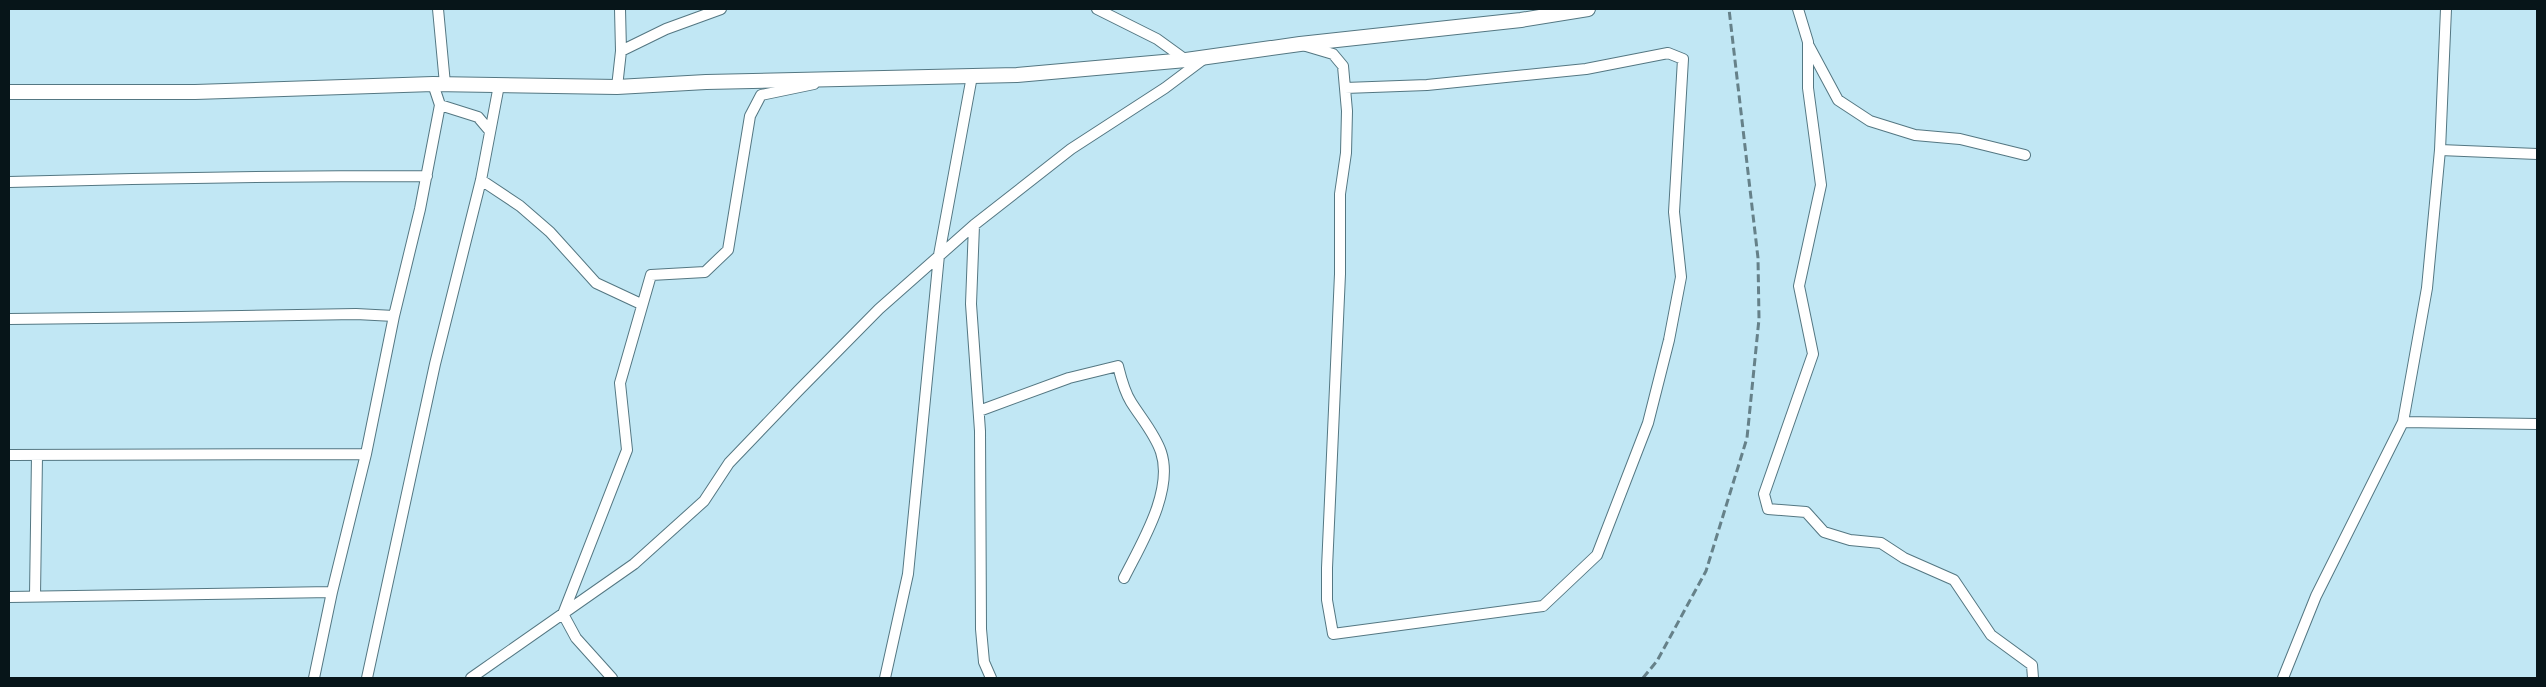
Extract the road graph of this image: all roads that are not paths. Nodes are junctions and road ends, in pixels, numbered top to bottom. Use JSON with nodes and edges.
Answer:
{"nodes":[{"id":1,"x":438,"y":9,"type":"edge"},
{"id":2,"x":620,"y":9,"type":"edge"},
{"id":3,"x":721,"y":9,"type":"edge"},
{"id":4,"x":1097,"y":9,"type":"edge"},
{"id":5,"x":1588,"y":9,"type":"edge"},
{"id":6,"x":1798,"y":9,"type":"edge"},
{"id":7,"x":2446,"y":9,"type":"edge"},
{"id":8,"x":1808,"y":42,"type":"junction"},
{"id":9,"x":1300,"y":44,"type":"junction"},
{"id":10,"x":621,"y":51,"type":"junction"},
{"id":11,"x":1206,"y":57,"type":"junction"},
{"id":12,"x":1186,"y":60,"type":"junction"},
{"id":13,"x":972,"y":76,"type":"junction"},
{"id":14,"x":836,"y":80,"type":"junction"},
{"id":15,"x":439,"y":84,"type":"junction"},
{"id":16,"x":499,"y":85,"type":"junction"},
{"id":17,"x":617,"y":87,"type":"junction"},
{"id":18,"x":1346,"y":88,"type":"junction"},
{"id":19,"x":9,"y":92,"type":"edge"},
{"id":20,"x":440,"y":105,"type":"junction"},
{"id":21,"x":489,"y":130,"type":"junction"},
{"id":22,"x":2440,"y":150,"type":"junction"},
{"id":23,"x":2537,"y":154,"type":"edge"},
{"id":24,"x":2025,"y":155,"type":"dead end"},
{"id":25,"x":427,"y":176,"type":"junction"},
{"id":26,"x":481,"y":180,"type":"junction"},
{"id":27,"x":9,"y":182,"type":"edge"},
{"id":28,"x":974,"y":225,"type":"junction"},
{"id":29,"x":939,"y":255,"type":"junction"},
{"id":30,"x":641,"y":304,"type":"junction"},
{"id":31,"x":394,"y":316,"type":"junction"},
{"id":32,"x":9,"y":319,"type":"edge"},
{"id":33,"x":979,"y":411,"type":"junction"},
{"id":34,"x":2403,"y":422,"type":"junction"},
{"id":35,"x":2537,"y":424,"type":"edge"},
{"id":36,"x":366,"y":454,"type":"junction"},
{"id":37,"x":9,"y":456,"type":"edge"},
{"id":38,"x":37,"y":456,"type":"junction"},
{"id":39,"x":1124,"y":578,"type":"dead end"},
{"id":40,"x":332,"y":592,"type":"junction"},
{"id":41,"x":36,"y":596,"type":"junction"},
{"id":42,"x":9,"y":597,"type":"edge"},
{"id":43,"x":562,"y":614,"type":"junction"},
{"id":44,"x":314,"y":678,"type":"edge"},
{"id":45,"x":367,"y":678,"type":"edge"},
{"id":46,"x":471,"y":678,"type":"edge"},
{"id":47,"x":612,"y":678,"type":"edge"},
{"id":48,"x":884,"y":678,"type":"edge"},
{"id":49,"x":990,"y":678,"type":"edge"},
{"id":50,"x":2033,"y":678,"type":"edge"},
{"id":51,"x":2282,"y":678,"type":"edge"}],
"edges":[{"from":1,"to":15,"type":"street"},
{"from":2,"to":10,"type":"street"},
{"from":3,"to":10,"type":"street"},
{"from":4,"to":12,"type":"street"},
{"from":5,"to":9,"type":"main road"},
{"from":6,"to":8,"type":"street"},
{"from":7,"to":22,"type":"street"},
{"from":8,"to":24,"type":"street"},
{"from":8,"to":50,"type":"street"},
{"from":9,"to":11,"type":"main road"},
{"from":9,"to":18,"type":"street"},
{"from":10,"to":17,"type":"street"},
{"from":11,"to":12,"type":"main road"},
{"from":11,"to":28,"type":"street"},
{"from":12,"to":13,"type":"main road"},
{"from":13,"to":14,"type":"main road"},
{"from":13,"to":29,"type":"street"},
{"from":14,"to":17,"type":"main road"},
{"from":14,"to":30,"type":"street"},
{"from":15,"to":16,"type":"main road"},
{"from":15,"to":19,"type":"main road"},
{"from":15,"to":20,"type":"street"},
{"from":16,"to":17,"type":"main road"},
{"from":16,"to":21,"type":"street"},
{"from":18,"to":18,"type":"street"},
{"from":20,"to":21,"type":"street"},
{"from":20,"to":25,"type":"street"},
{"from":21,"to":26,"type":"street"},
{"from":22,"to":23,"type":"street"},
{"from":22,"to":34,"type":"street"},
{"from":25,"to":27,"type":"street"},
{"from":25,"to":31,"type":"street"},
{"from":26,"to":30,"type":"street"},
{"from":26,"to":45,"type":"street"},
{"from":28,"to":29,"type":"street"},
{"from":28,"to":33,"type":"street"},
{"from":29,"to":43,"type":"street"},
{"from":29,"to":48,"type":"street"},
{"from":30,"to":43,"type":"street"},
{"from":31,"to":32,"type":"street"},
{"from":31,"to":36,"type":"street"},
{"from":33,"to":39,"type":"street"},
{"from":33,"to":49,"type":"street"},
{"from":34,"to":35,"type":"street"},
{"from":34,"to":51,"type":"street"},
{"from":36,"to":38,"type":"street"},
{"from":36,"to":40,"type":"street"},
{"from":37,"to":38,"type":"street"},
{"from":38,"to":41,"type":"street"},
{"from":40,"to":41,"type":"street"},
{"from":40,"to":44,"type":"street"},
{"from":41,"to":42,"type":"street"},
{"from":43,"to":46,"type":"street"},
{"from":43,"to":47,"type":"street"}]}
